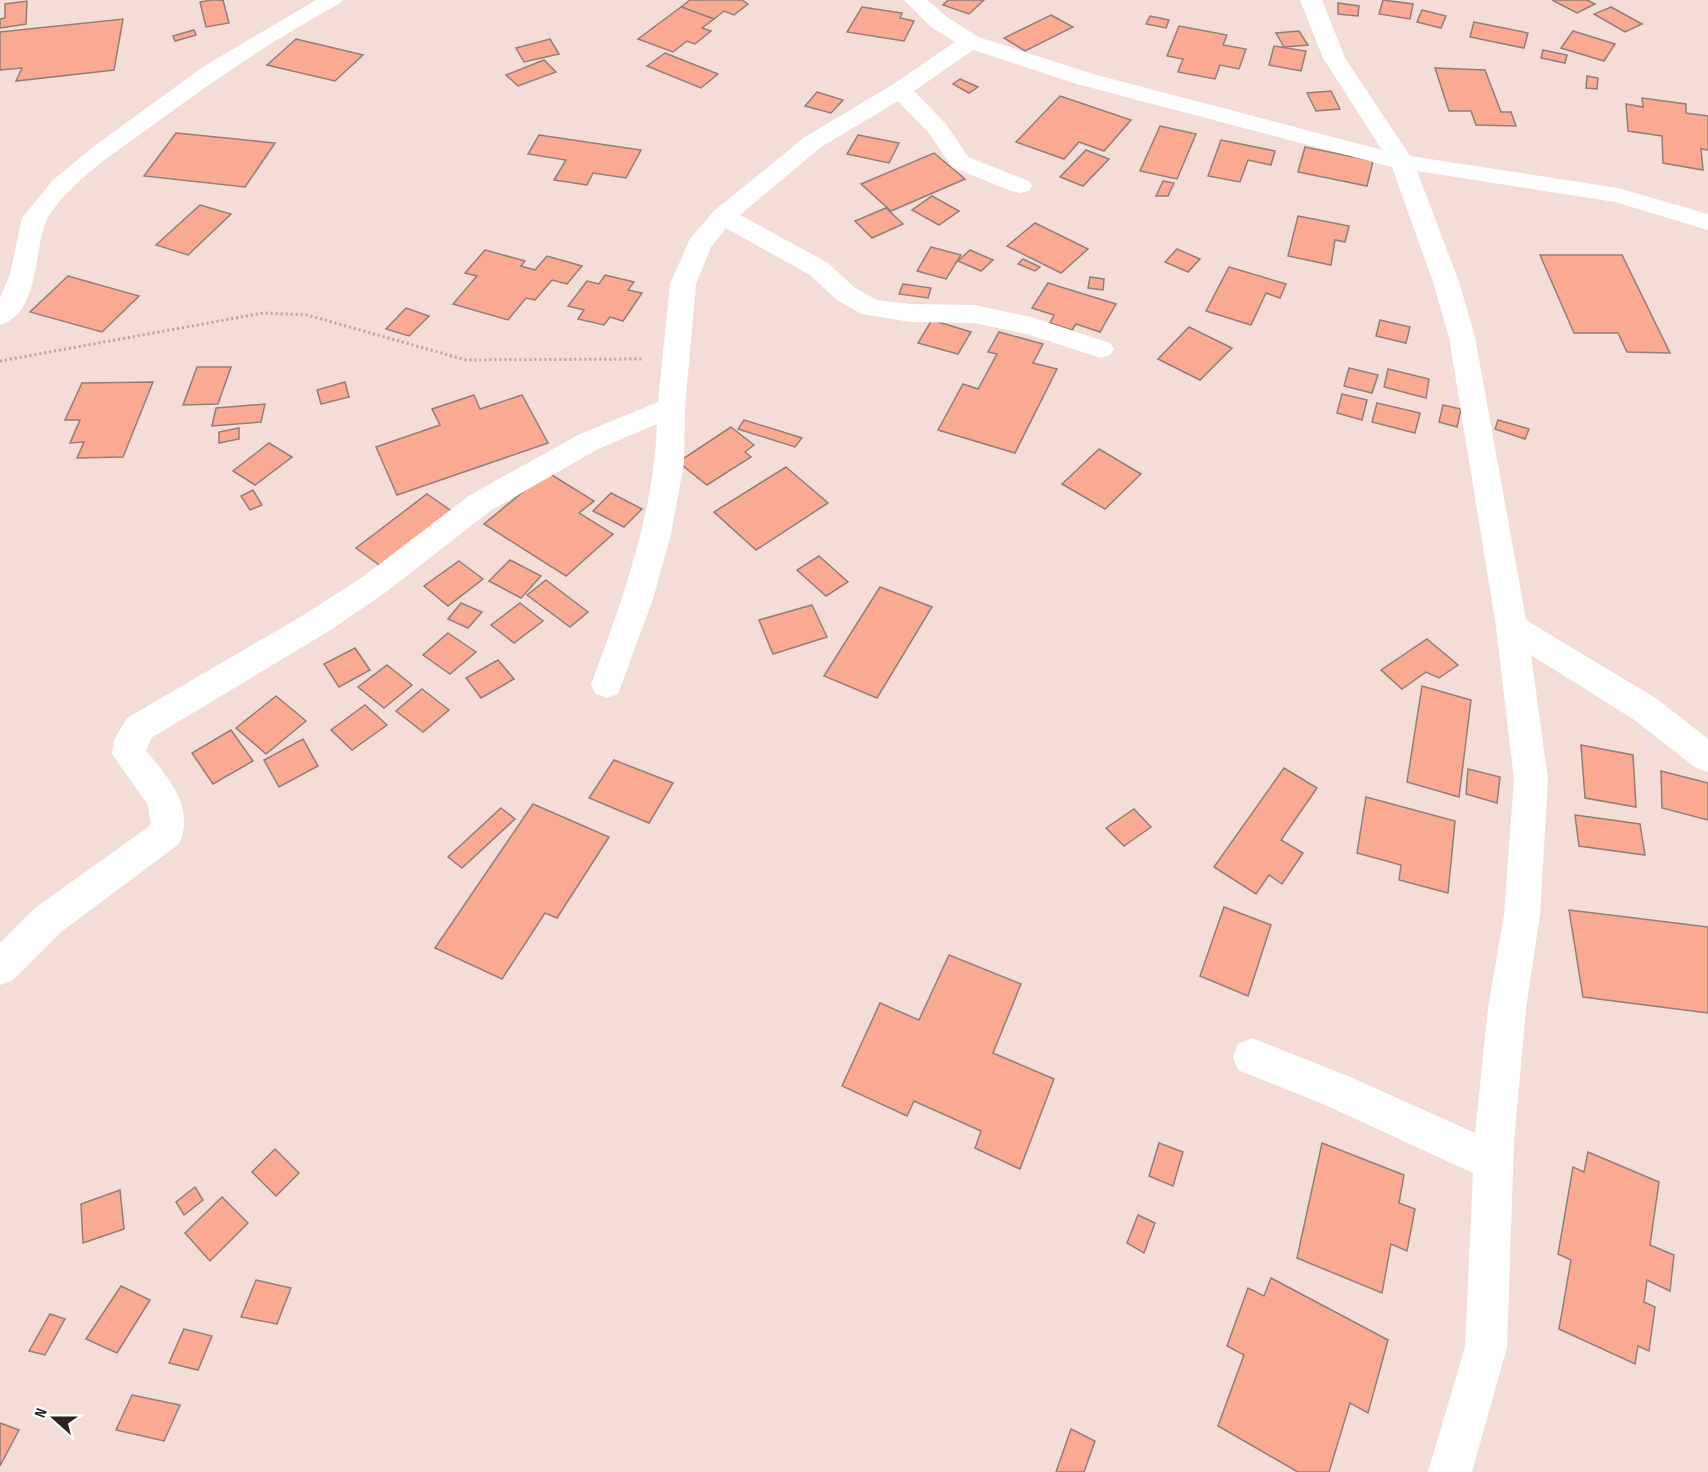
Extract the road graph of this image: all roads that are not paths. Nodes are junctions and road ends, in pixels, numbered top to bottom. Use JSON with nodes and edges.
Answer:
{"nodes":[{"id":1,"x":332,"y":0,"type":"edge"},
{"id":2,"x":915,"y":0,"type":"edge"},
{"id":3,"x":1311,"y":0,"type":"edge"},
{"id":4,"x":970,"y":42,"type":"junction"},
{"id":5,"x":900,"y":90,"type":"junction"},
{"id":6,"x":1402,"y":162,"type":"junction"},
{"id":7,"x":1020,"y":186,"type":"dead end"},
{"id":8,"x":723,"y":216,"type":"junction"},
{"id":9,"x":1708,"y":222,"type":"edge"},
{"id":10,"x":0,"y":316,"type":"edge"},
{"id":11,"x":1101,"y":349,"type":"dead end"},
{"id":12,"x":671,"y":407,"type":"junction"},
{"id":13,"x":1512,"y":627,"type":"junction"},
{"id":14,"x":607,"y":685,"type":"dead end"},
{"id":15,"x":1708,"y":758,"type":"edge"},
{"id":16,"x":0,"y":968,"type":"edge"},
{"id":17,"x":1252,"y":1057,"type":"dead end"},
{"id":18,"x":1494,"y":1162,"type":"junction"},
{"id":19,"x":1450,"y":1472,"type":"edge"}],
"edges":[{"from":1,"to":10,"type":"street"},
{"from":2,"to":4,"type":"street"},
{"from":3,"to":6,"type":"street"},
{"from":4,"to":5,"type":"street"},
{"from":4,"to":6,"type":"street"},
{"from":5,"to":7,"type":"street"},
{"from":5,"to":8,"type":"street"},
{"from":6,"to":9,"type":"street"},
{"from":6,"to":13,"type":"street"},
{"from":8,"to":11,"type":"street"},
{"from":8,"to":12,"type":"street"},
{"from":12,"to":14,"type":"street"},
{"from":12,"to":16,"type":"street"},
{"from":13,"to":15,"type":"street"},
{"from":13,"to":18,"type":"street"},
{"from":17,"to":18,"type":"street"},
{"from":18,"to":19,"type":"street"}]}
